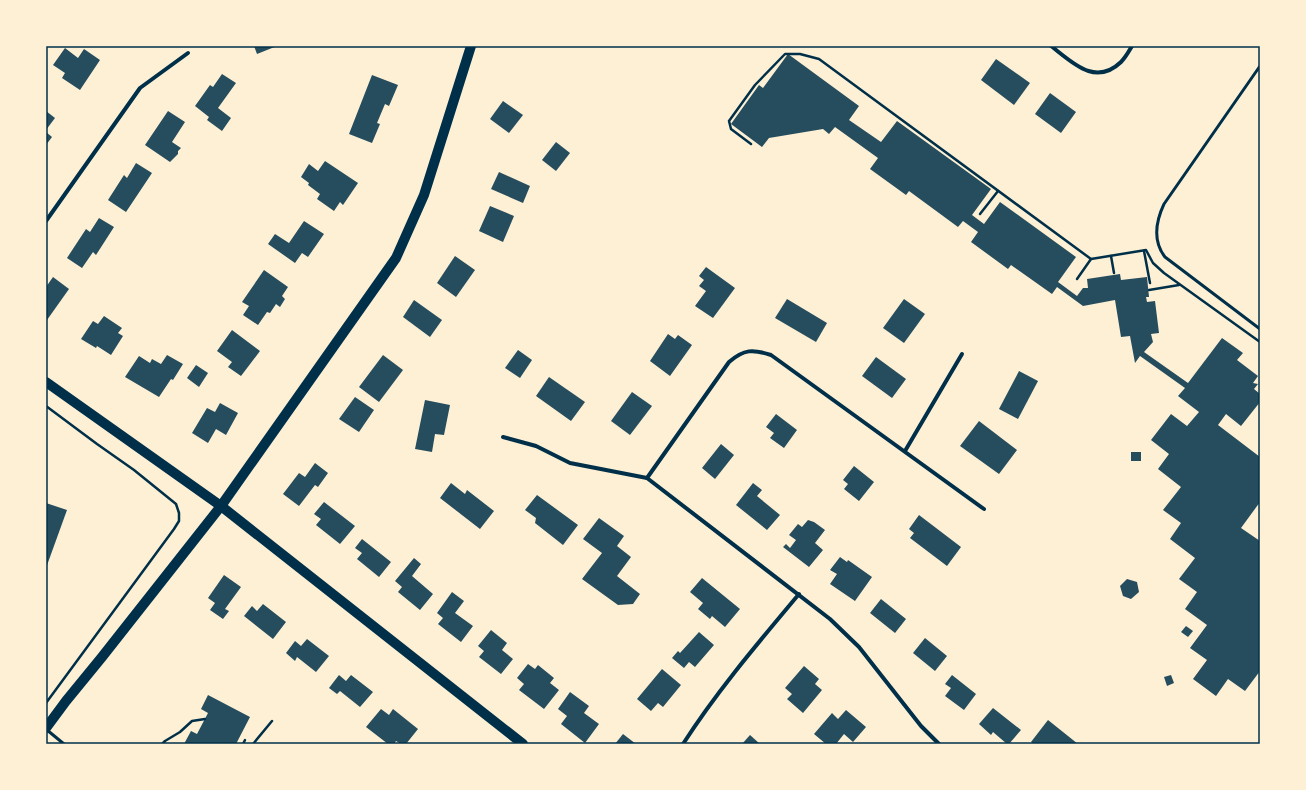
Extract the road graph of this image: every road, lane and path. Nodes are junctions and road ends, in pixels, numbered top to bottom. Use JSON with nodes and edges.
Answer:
{"nodes":[{"id":1,"x":471,"y":46,"type":"edge"},
{"id":2,"x":1050,"y":46,"type":"edge"},
{"id":3,"x":1132,"y":46,"type":"edge"},
{"id":4,"x":188,"y":53,"type":"dead end"},
{"id":5,"x":1260,"y":66,"type":"edge"},
{"id":6,"x":751,"y":144,"type":"dead end"},
{"id":7,"x":998,"y":191,"type":"junction"},
{"id":8,"x":980,"y":214,"type":"dead end"},
{"id":9,"x":46,"y":221,"type":"edge"},
{"id":10,"x":1144,"y":251,"type":"junction"},
{"id":11,"x":1112,"y":256,"type":"junction"},
{"id":12,"x":1091,"y":259,"type":"junction"},
{"id":13,"x":1114,"y":273,"type":"dead end"},
{"id":14,"x":1076,"y":279,"type":"dead end"},
{"id":15,"x":1150,"y":283,"type":"dead end"},
{"id":16,"x":1180,"y":285,"type":"junction"},
{"id":17,"x":1149,"y":290,"type":"dead end"},
{"id":18,"x":1260,"y":329,"type":"edge"},
{"id":19,"x":1260,"y":342,"type":"edge"},
{"id":20,"x":962,"y":354,"type":"dead end"},
{"id":21,"x":46,"y":382,"type":"edge"},
{"id":22,"x":46,"y":406,"type":"edge"},
{"id":23,"x":503,"y":437,"type":"dead end"},
{"id":24,"x":905,"y":451,"type":"junction"},
{"id":25,"x":647,"y":478,"type":"junction"},
{"id":26,"x":221,"y":506,"type":"junction"},
{"id":27,"x":984,"y":508,"type":"dead end"},
{"id":28,"x":798,"y":594,"type":"junction"},
{"id":29,"x":46,"y":704,"type":"edge"},
{"id":30,"x":205,"y":718,"type":"dead end"},
{"id":31,"x":272,"y":721,"type":"dead end"},
{"id":32,"x":46,"y":729,"type":"edge"},
{"id":33,"x":246,"y":740,"type":"dead end"},
{"id":34,"x":64,"y":744,"type":"edge"},
{"id":35,"x":162,"y":744,"type":"edge"},
{"id":36,"x":243,"y":744,"type":"edge"},
{"id":37,"x":253,"y":744,"type":"edge"},
{"id":38,"x":523,"y":744,"type":"edge"},
{"id":39,"x":683,"y":744,"type":"edge"},
{"id":40,"x":940,"y":744,"type":"edge"}],
"edges":[{"from":1,"to":26,"type":"main road"},
{"from":2,"to":3,"type":"street"},
{"from":4,"to":9,"type":"street"},
{"from":5,"to":18,"type":"lane"},
{"from":6,"to":7,"type":"path"},
{"from":7,"to":8,"type":"path"},
{"from":7,"to":12,"type":"path"},
{"from":10,"to":11,"type":"path"},
{"from":10,"to":15,"type":"path"},
{"from":10,"to":16,"type":"path"},
{"from":11,"to":12,"type":"path"},
{"from":11,"to":13,"type":"path"},
{"from":12,"to":14,"type":"path"},
{"from":16,"to":17,"type":"path"},
{"from":16,"to":19,"type":"path"},
{"from":20,"to":24,"type":"street"},
{"from":21,"to":26,"type":"main road"},
{"from":22,"to":29,"type":"path"},
{"from":23,"to":25,"type":"street"},
{"from":24,"to":25,"type":"street"},
{"from":24,"to":27,"type":"street"},
{"from":25,"to":28,"type":"street"},
{"from":26,"to":32,"type":"main road"},
{"from":26,"to":38,"type":"main road"},
{"from":28,"to":39,"type":"street"},
{"from":28,"to":40,"type":"street"},
{"from":30,"to":35,"type":"path"},
{"from":31,"to":37,"type":"path"},
{"from":32,"to":34,"type":"lane"},
{"from":33,"to":36,"type":"path"}]}
